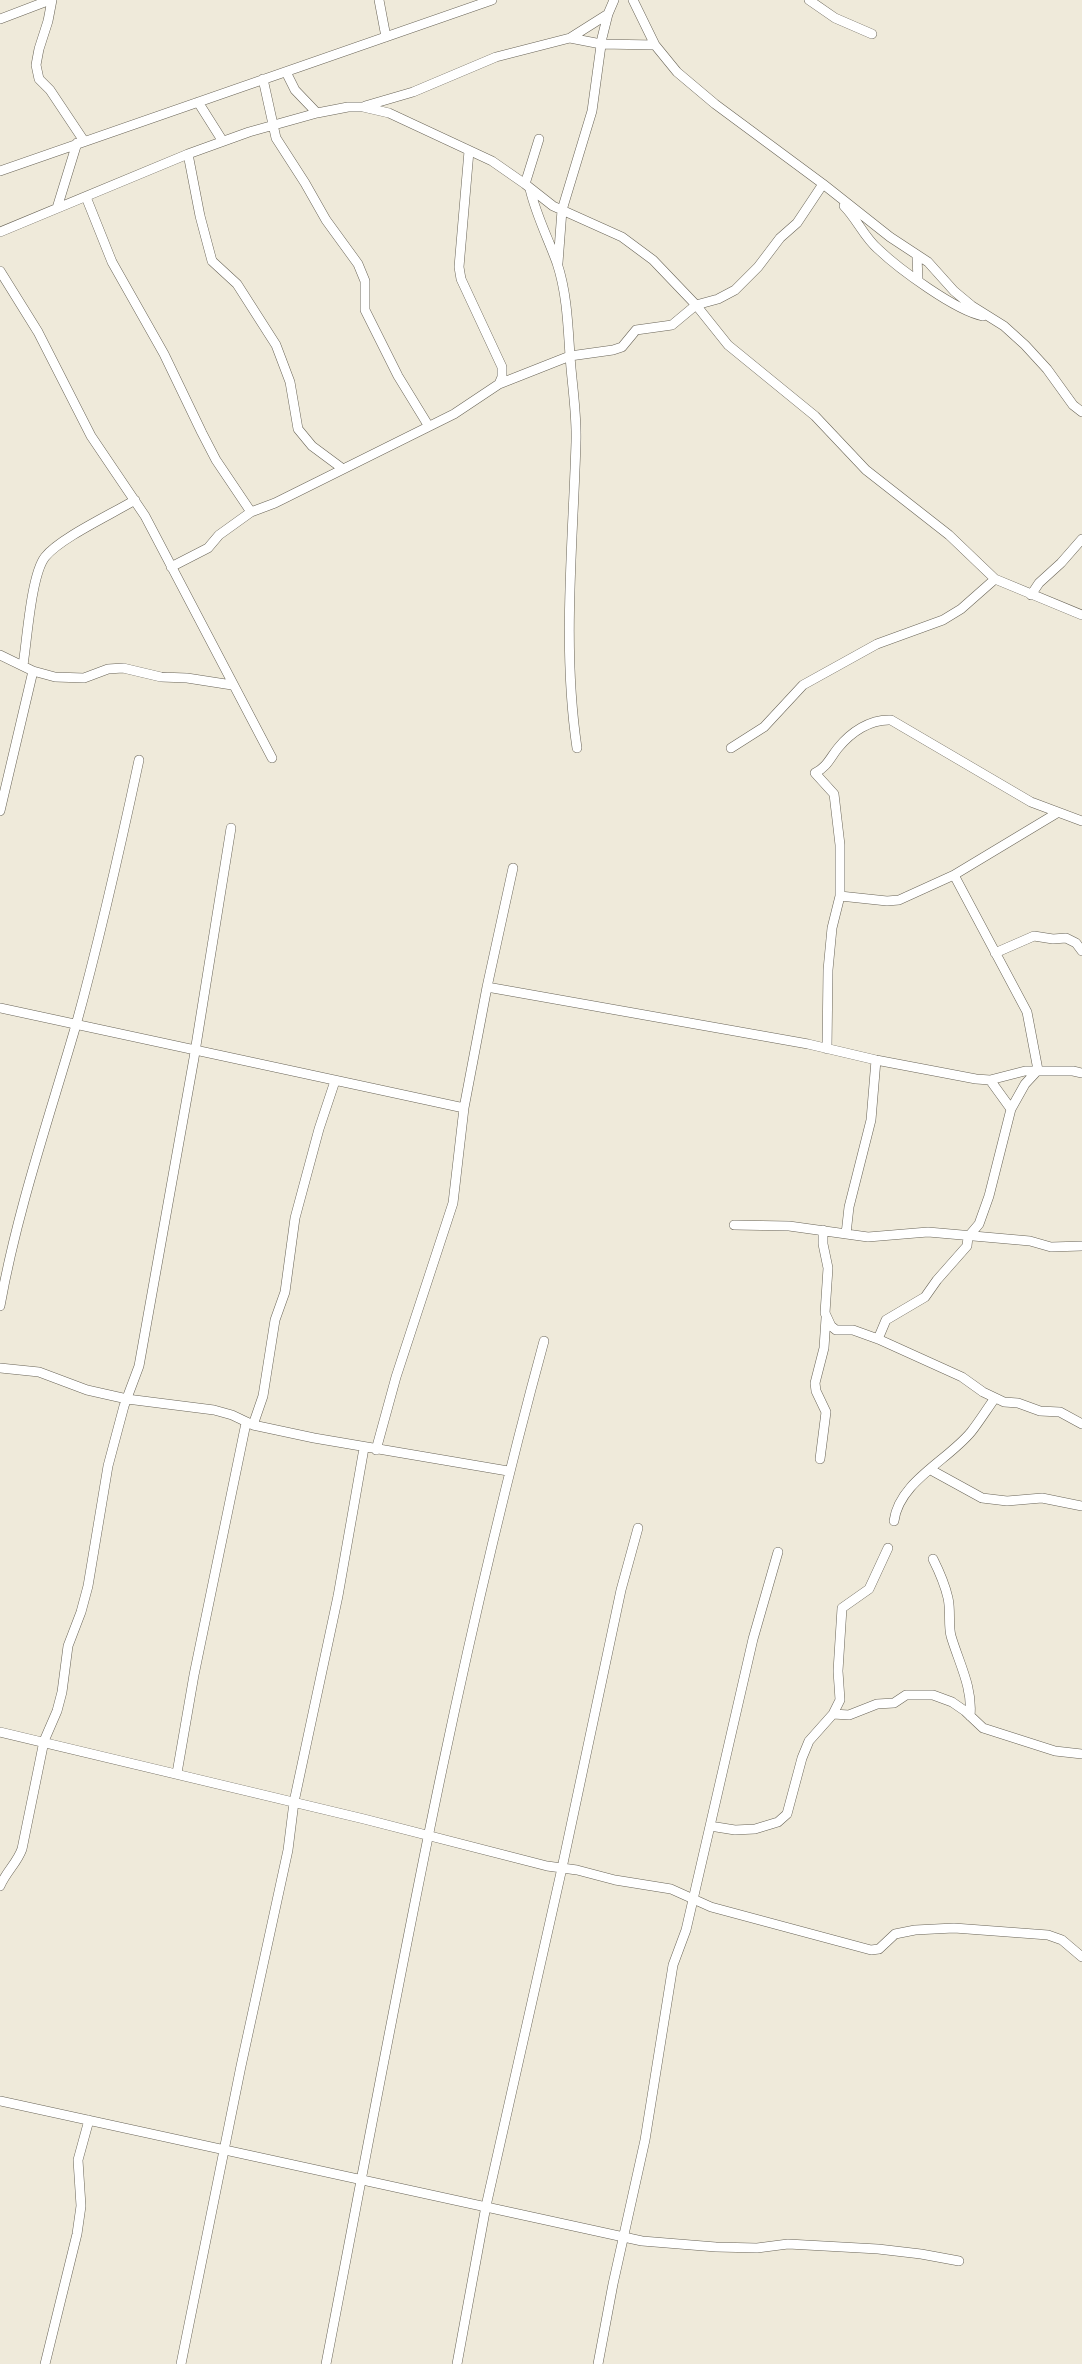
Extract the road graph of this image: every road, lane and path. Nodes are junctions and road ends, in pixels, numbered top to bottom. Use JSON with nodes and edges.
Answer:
{"nodes":[{"id":1,"x":51,"y":0,"type":"edge"},
{"id":2,"x":379,"y":0,"type":"edge"},
{"id":3,"x":492,"y":0,"type":"edge"},
{"id":4,"x":614,"y":0,"type":"edge"},
{"id":5,"x":633,"y":0,"type":"edge"},
{"id":6,"x":809,"y":0,"type":"edge"},
{"id":7,"x":608,"y":14,"type":"junction"},
{"id":8,"x":0,"y":19,"type":"edge"},
{"id":9,"x":872,"y":34,"type":"dead end"},
{"id":10,"x":386,"y":37,"type":"junction"},
{"id":11,"x":570,"y":38,"type":"junction"},
{"id":12,"x":602,"y":44,"type":"junction"},
{"id":13,"x":655,"y":45,"type":"junction"},
{"id":14,"x":286,"y":72,"type":"junction"},
{"id":15,"x":263,"y":79,"type":"junction"},
{"id":16,"x":198,"y":102,"type":"junction"},
{"id":17,"x":363,"y":107,"type":"junction"},
{"id":18,"x":316,"y":113,"type":"junction"},
{"id":19,"x":273,"y":125,"type":"junction"},
{"id":20,"x":539,"y":139,"type":"dead end"},
{"id":21,"x":222,"y":140,"type":"junction"},
{"id":22,"x":80,"y":142,"type":"junction"},
{"id":23,"x":469,"y":151,"type":"junction"},
{"id":24,"x":188,"y":154,"type":"junction"},
{"id":25,"x":0,"y":171,"type":"edge"},
{"id":26,"x":823,"y":185,"type":"junction"},
{"id":27,"x":527,"y":186,"type":"junction"},
{"id":28,"x":86,"y":197,"type":"junction"},
{"id":29,"x":57,"y":208,"type":"junction"},
{"id":30,"x":562,"y":210,"type":"junction"},
{"id":31,"x":0,"y":232,"type":"edge"},
{"id":32,"x":917,"y":256,"type":"junction"},
{"id":33,"x":557,"y":265,"type":"junction"},
{"id":34,"x":0,"y":271,"type":"edge"},
{"id":35,"x":918,"y":280,"type":"junction"},
{"id":36,"x":696,"y":305,"type":"junction"},
{"id":37,"x":989,"y":317,"type":"junction"},
{"id":38,"x":570,"y":356,"type":"junction"},
{"id":39,"x":499,"y":384,"type":"junction"},
{"id":40,"x":1082,"y":412,"type":"edge"},
{"id":41,"x":428,"y":425,"type":"junction"},
{"id":42,"x":343,"y":469,"type":"junction"},
{"id":43,"x":135,"y":500,"type":"junction"},
{"id":44,"x":251,"y":512,"type":"junction"},
{"id":45,"x":1082,"y":539,"type":"edge"},
{"id":46,"x":171,"y":567,"type":"junction"},
{"id":47,"x":995,"y":579,"type":"junction"},
{"id":48,"x":1031,"y":595,"type":"junction"},
{"id":49,"x":1082,"y":615,"type":"edge"},
{"id":50,"x":0,"y":655,"type":"edge"},
{"id":51,"x":23,"y":665,"type":"junction"},
{"id":52,"x":33,"y":670,"type":"junction"},
{"id":53,"x":232,"y":685,"type":"junction"},
{"id":54,"x":577,"y":748,"type":"dead end"},
{"id":55,"x":732,"y":748,"type":"dead end"},
{"id":56,"x":272,"y":758,"type":"dead end"},
{"id":57,"x":139,"y":760,"type":"dead end"},
{"id":58,"x":0,"y":811,"type":"edge"},
{"id":59,"x":1057,"y":813,"type":"junction"},
{"id":60,"x":1082,"y":821,"type":"edge"},
{"id":61,"x":231,"y":828,"type":"dead end"},
{"id":62,"x":513,"y":868,"type":"dead end"},
{"id":63,"x":954,"y":875,"type":"junction"},
{"id":64,"x":840,"y":896,"type":"junction"},
{"id":65,"x":1082,"y":951,"type":"edge"},
{"id":66,"x":995,"y":953,"type":"junction"},
{"id":67,"x":487,"y":987,"type":"junction"},
{"id":68,"x":0,"y":1008,"type":"edge"},
{"id":69,"x":76,"y":1024,"type":"junction"},
{"id":70,"x":827,"y":1049,"type":"junction"},
{"id":71,"x":195,"y":1050,"type":"junction"},
{"id":72,"x":876,"y":1060,"type":"junction"},
{"id":73,"x":1038,"y":1070,"type":"junction"},
{"id":74,"x":1082,"y":1073,"type":"edge"},
{"id":75,"x":990,"y":1080,"type":"junction"},
{"id":76,"x":335,"y":1081,"type":"junction"},
{"id":77,"x":464,"y":1108,"type":"junction"},
{"id":78,"x":1011,"y":1108,"type":"junction"},
{"id":79,"x":734,"y":1225,"type":"dead end"},
{"id":80,"x":824,"y":1230,"type":"junction"},
{"id":81,"x":846,"y":1234,"type":"junction"},
{"id":82,"x":968,"y":1237,"type":"junction"},
{"id":83,"x":1082,"y":1246,"type":"edge"},
{"id":84,"x":0,"y":1306,"type":"edge"},
{"id":85,"x":826,"y":1318,"type":"junction"},
{"id":86,"x":878,"y":1339,"type":"junction"},
{"id":87,"x":544,"y":1341,"type":"dead end"},
{"id":88,"x":0,"y":1368,"type":"edge"},
{"id":89,"x":995,"y":1398,"type":"junction"},
{"id":90,"x":127,"y":1399,"type":"junction"},
{"id":91,"x":249,"y":1424,"type":"junction"},
{"id":92,"x":1082,"y":1424,"type":"edge"},
{"id":93,"x":364,"y":1448,"type":"junction"},
{"id":94,"x":376,"y":1450,"type":"junction"},
{"id":95,"x":820,"y":1459,"type":"dead end"},
{"id":96,"x":931,"y":1470,"type":"junction"},
{"id":97,"x":508,"y":1471,"type":"junction"},
{"id":98,"x":1082,"y":1506,"type":"edge"},
{"id":99,"x":894,"y":1521,"type":"dead end"},
{"id":100,"x":638,"y":1528,"type":"dead end"},
{"id":101,"x":888,"y":1548,"type":"dead end"},
{"id":102,"x":778,"y":1552,"type":"dead end"},
{"id":103,"x":933,"y":1559,"type":"dead end"},
{"id":104,"x":833,"y":1714,"type":"junction"},
{"id":105,"x":970,"y":1716,"type":"junction"},
{"id":106,"x":0,"y":1732,"type":"edge"},
{"id":107,"x":44,"y":1741,"type":"junction"},
{"id":108,"x":1082,"y":1754,"type":"edge"},
{"id":109,"x":177,"y":1773,"type":"junction"},
{"id":110,"x":294,"y":1802,"type":"junction"},
{"id":111,"x":710,"y":1826,"type":"junction"},
{"id":112,"x":428,"y":1834,"type":"junction"},
{"id":113,"x":562,"y":1868,"type":"junction"},
{"id":114,"x":0,"y":1886,"type":"edge"},
{"id":115,"x":694,"y":1898,"type":"junction"},
{"id":116,"x":1082,"y":1957,"type":"edge"},
{"id":117,"x":0,"y":2101,"type":"edge"},
{"id":118,"x":89,"y":2120,"type":"junction"},
{"id":119,"x":224,"y":2148,"type":"junction"},
{"id":120,"x":362,"y":2179,"type":"junction"},
{"id":121,"x":486,"y":2206,"type":"junction"},
{"id":122,"x":624,"y":2236,"type":"junction"},
{"id":123,"x":958,"y":2261,"type":"dead end"},
{"id":124,"x":45,"y":2364,"type":"edge"},
{"id":125,"x":181,"y":2364,"type":"edge"},
{"id":126,"x":326,"y":2364,"type":"edge"},
{"id":127,"x":457,"y":2364,"type":"edge"},
{"id":128,"x":598,"y":2364,"type":"edge"}],
"edges":[{"from":1,"to":8,"type":"street"},
{"from":1,"to":22,"type":"street"},
{"from":2,"to":10,"type":"street"},
{"from":3,"to":10,"type":"street"},
{"from":4,"to":7,"type":"street"},
{"from":5,"to":13,"type":"street"},
{"from":6,"to":9,"type":"street"},
{"from":7,"to":11,"type":"street"},
{"from":7,"to":12,"type":"street"},
{"from":10,"to":14,"type":"street"},
{"from":11,"to":12,"type":"street"},
{"from":11,"to":17,"type":"street"},
{"from":12,"to":13,"type":"street"},
{"from":12,"to":30,"type":"street"},
{"from":13,"to":26,"type":"street"},
{"from":14,"to":15,"type":"street"},
{"from":14,"to":18,"type":"street"},
{"from":15,"to":16,"type":"street"},
{"from":15,"to":19,"type":"street"},
{"from":16,"to":21,"type":"street"},
{"from":16,"to":22,"type":"street"},
{"from":17,"to":18,"type":"street"},
{"from":17,"to":23,"type":"street"},
{"from":18,"to":19,"type":"street"},
{"from":19,"to":21,"type":"street"},
{"from":19,"to":41,"type":"street"},
{"from":20,"to":27,"type":"street"},
{"from":21,"to":24,"type":"street"},
{"from":22,"to":25,"type":"street"},
{"from":22,"to":29,"type":"street"},
{"from":23,"to":27,"type":"street"},
{"from":23,"to":39,"type":"street"},
{"from":24,"to":28,"type":"street"},
{"from":24,"to":42,"type":"street"},
{"from":26,"to":32,"type":"street"},
{"from":26,"to":35,"type":"street"},
{"from":26,"to":36,"type":"street"},
{"from":27,"to":30,"type":"street"},
{"from":27,"to":33,"type":"street"},
{"from":28,"to":29,"type":"street"},
{"from":28,"to":44,"type":"street"},
{"from":29,"to":31,"type":"street"},
{"from":30,"to":33,"type":"street"},
{"from":30,"to":36,"type":"street"},
{"from":32,"to":35,"type":"street"},
{"from":32,"to":37,"type":"street"},
{"from":33,"to":38,"type":"street"},
{"from":34,"to":43,"type":"street"},
{"from":35,"to":37,"type":"street"},
{"from":36,"to":38,"type":"street"},
{"from":36,"to":47,"type":"street"},
{"from":37,"to":40,"type":"street"},
{"from":38,"to":39,"type":"street"},
{"from":38,"to":54,"type":"street"},
{"from":39,"to":41,"type":"street"},
{"from":41,"to":42,"type":"street"},
{"from":42,"to":44,"type":"street"},
{"from":43,"to":46,"type":"street"},
{"from":43,"to":51,"type":"street"},
{"from":44,"to":46,"type":"street"},
{"from":45,"to":48,"type":"street"},
{"from":46,"to":53,"type":"street"},
{"from":47,"to":48,"type":"street"},
{"from":47,"to":55,"type":"street"},
{"from":48,"to":49,"type":"street"},
{"from":50,"to":51,"type":"street"},
{"from":51,"to":52,"type":"street"},
{"from":52,"to":53,"type":"street"},
{"from":52,"to":58,"type":"street"},
{"from":53,"to":56,"type":"street"},
{"from":57,"to":69,"type":"street"},
{"from":59,"to":60,"type":"street"},
{"from":59,"to":63,"type":"street"},
{"from":59,"to":64,"type":"street"},
{"from":61,"to":71,"type":"street"},
{"from":62,"to":67,"type":"street"},
{"from":63,"to":64,"type":"street"},
{"from":63,"to":66,"type":"street"},
{"from":64,"to":70,"type":"street"},
{"from":65,"to":66,"type":"street"},
{"from":66,"to":73,"type":"street"},
{"from":67,"to":70,"type":"street"},
{"from":67,"to":77,"type":"street"},
{"from":68,"to":69,"type":"street"},
{"from":69,"to":71,"type":"street"},
{"from":69,"to":84,"type":"street"},
{"from":70,"to":72,"type":"street"},
{"from":71,"to":76,"type":"street"},
{"from":71,"to":90,"type":"street"},
{"from":72,"to":75,"type":"street"},
{"from":72,"to":81,"type":"street"},
{"from":73,"to":74,"type":"street"},
{"from":73,"to":75,"type":"street"},
{"from":73,"to":78,"type":"street"},
{"from":75,"to":78,"type":"street"},
{"from":76,"to":77,"type":"street"},
{"from":76,"to":91,"type":"street"},
{"from":77,"to":94,"type":"street"},
{"from":78,"to":82,"type":"street"},
{"from":79,"to":80,"type":"street"},
{"from":80,"to":81,"type":"street"},
{"from":80,"to":85,"type":"street"},
{"from":81,"to":82,"type":"street"},
{"from":82,"to":83,"type":"street"},
{"from":82,"to":86,"type":"street"},
{"from":85,"to":86,"type":"street"},
{"from":85,"to":95,"type":"street"},
{"from":86,"to":89,"type":"street"},
{"from":87,"to":97,"type":"street"},
{"from":88,"to":90,"type":"street"},
{"from":89,"to":92,"type":"street"},
{"from":89,"to":96,"type":"street"},
{"from":90,"to":91,"type":"street"},
{"from":90,"to":107,"type":"street"},
{"from":91,"to":93,"type":"street"},
{"from":91,"to":109,"type":"street"},
{"from":93,"to":94,"type":"street"},
{"from":93,"to":110,"type":"street"},
{"from":94,"to":97,"type":"street"},
{"from":96,"to":98,"type":"street"},
{"from":96,"to":99,"type":"street"},
{"from":97,"to":112,"type":"street"},
{"from":100,"to":113,"type":"street"},
{"from":101,"to":104,"type":"street"},
{"from":102,"to":111,"type":"street"},
{"from":103,"to":105,"type":"street"},
{"from":104,"to":105,"type":"street"},
{"from":104,"to":111,"type":"street"},
{"from":105,"to":108,"type":"street"},
{"from":106,"to":107,"type":"street"},
{"from":107,"to":109,"type":"street"},
{"from":107,"to":114,"type":"street"},
{"from":109,"to":110,"type":"street"},
{"from":110,"to":112,"type":"street"},
{"from":110,"to":119,"type":"street"},
{"from":111,"to":115,"type":"street"},
{"from":112,"to":113,"type":"street"},
{"from":112,"to":120,"type":"street"},
{"from":113,"to":115,"type":"street"},
{"from":113,"to":121,"type":"street"},
{"from":115,"to":116,"type":"street"},
{"from":115,"to":122,"type":"street"},
{"from":117,"to":118,"type":"street"},
{"from":118,"to":119,"type":"street"},
{"from":118,"to":124,"type":"street"},
{"from":119,"to":120,"type":"street"},
{"from":119,"to":125,"type":"street"},
{"from":120,"to":121,"type":"street"},
{"from":120,"to":126,"type":"street"},
{"from":121,"to":122,"type":"street"},
{"from":121,"to":127,"type":"street"},
{"from":122,"to":123,"type":"street"},
{"from":122,"to":128,"type":"street"}]}
